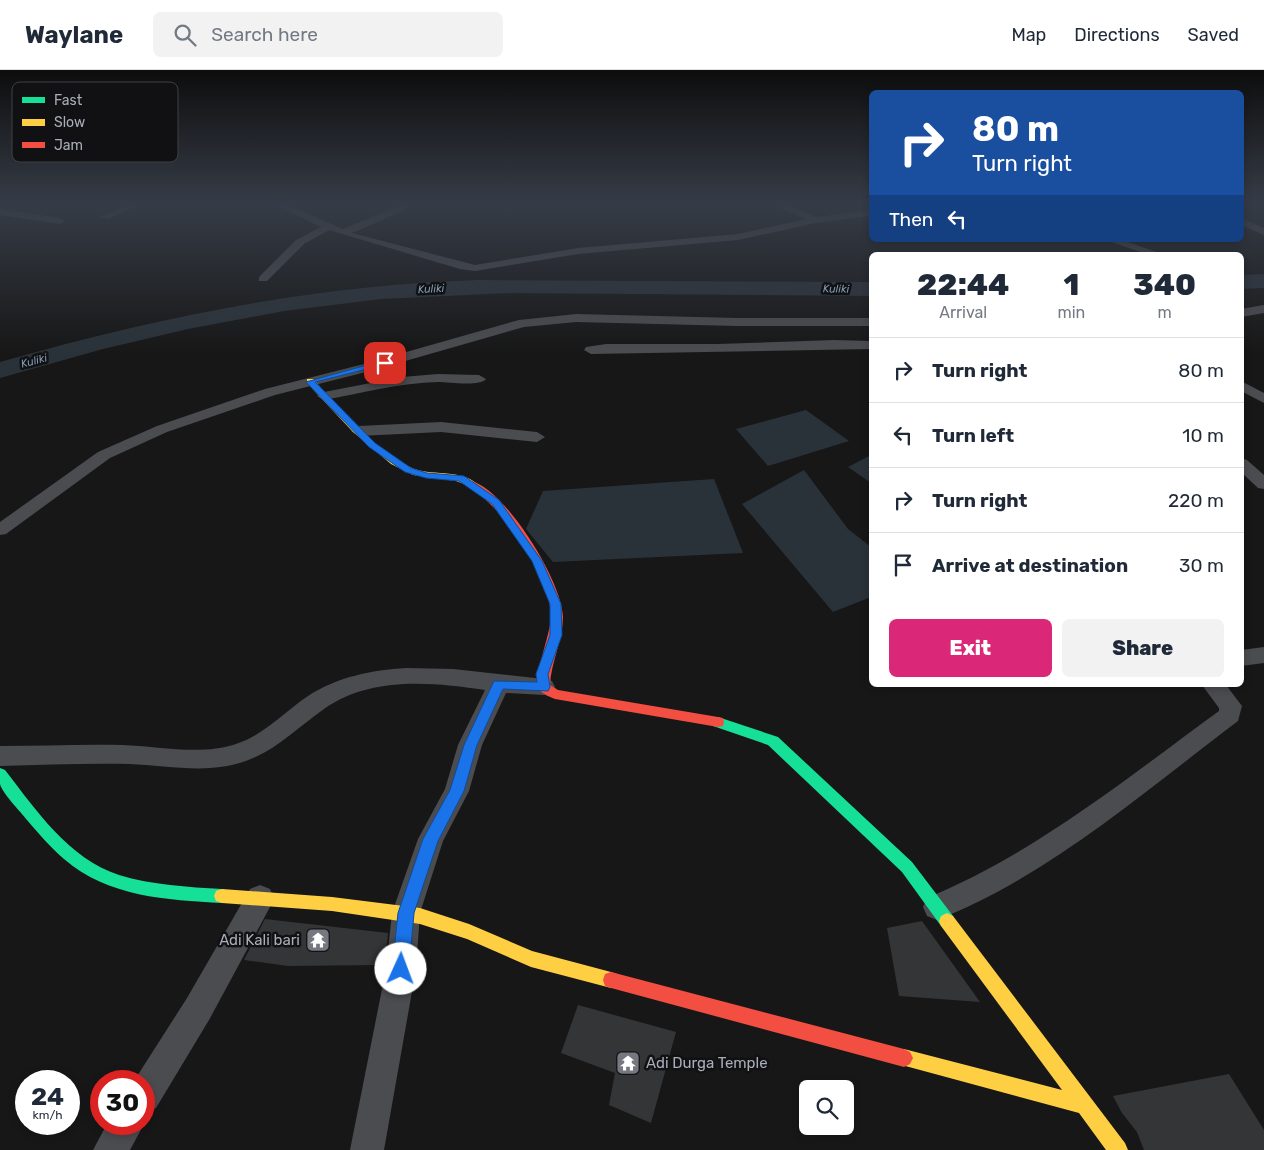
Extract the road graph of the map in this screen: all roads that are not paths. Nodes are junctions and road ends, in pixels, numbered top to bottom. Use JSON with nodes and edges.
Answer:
{"nodes":[{"id":1,"x":290,"y":252,"type":"edge"},
{"id":2,"x":412,"y":252,"type":"edge"},
{"id":3,"x":566,"y":252,"type":"edge"},
{"id":4,"x":264,"y":279,"type":"dead end"},
{"id":5,"x":1252,"y":311,"type":"edge"},
{"id":6,"x":1264,"y":318,"type":"edge"},
{"id":7,"x":869,"y":322,"type":"edge"},
{"id":8,"x":869,"y":346,"type":"edge"},
{"id":9,"x":591,"y":350,"type":"dead end"},
{"id":10,"x":480,"y":379,"type":"dead end"},
{"id":11,"x":310,"y":382,"type":"junction"},
{"id":12,"x":1244,"y":387,"type":"edge"},
{"id":13,"x":324,"y":396,"type":"junction"},
{"id":14,"x":1264,"y":399,"type":"edge"},
{"id":15,"x":359,"y":431,"type":"junction"},
{"id":16,"x":536,"y":437,"type":"dead end"},
{"id":17,"x":1244,"y":466,"type":"edge"},
{"id":18,"x":1264,"y":484,"type":"edge"},
{"id":19,"x":0,"y":530,"type":"edge"},
{"id":20,"x":1264,"y":655,"type":"edge"},
{"id":21,"x":1244,"y":658,"type":"edge"},
{"id":22,"x":499,"y":684,"type":"junction"},
{"id":23,"x":544,"y":687,"type":"junction"},
{"id":24,"x":1216,"y":687,"type":"edge"},
{"id":25,"x":0,"y":756,"type":"edge"},
{"id":26,"x":0,"y":774,"type":"edge"},
{"id":27,"x":260,"y":898,"type":"junction"},
{"id":28,"x":937,"y":907,"type":"junction"},
{"id":29,"x":406,"y":913,"type":"junction"},
{"id":30,"x":155,"y":1078,"type":"edge"},
{"id":31,"x":1084,"y":1105,"type":"junction"},
{"id":32,"x":120,"y":1135,"type":"edge"},
{"id":33,"x":110,"y":1150,"type":"edge"},
{"id":34,"x":367,"y":1150,"type":"edge"},
{"id":35,"x":1118,"y":1150,"type":"edge"}],
"edges":[{"from":1,"to":4,"type":"street"},
{"from":2,"to":3,"type":"street"},
{"from":5,"to":6,"type":"street"},
{"from":7,"to":11,"type":"street"},
{"from":8,"to":9,"type":"street"},
{"from":10,"to":13,"type":"street"},
{"from":11,"to":13,"type":"street"},
{"from":11,"to":19,"type":"street"},
{"from":12,"to":14,"type":"street"},
{"from":13,"to":15,"type":"street"},
{"from":15,"to":16,"type":"street"},
{"from":15,"to":23,"type":"street"},
{"from":17,"to":18,"type":"street"},
{"from":20,"to":21,"type":"street"},
{"from":22,"to":23,"type":"street"},
{"from":22,"to":25,"type":"street"},
{"from":22,"to":29,"type":"street"},
{"from":23,"to":28,"type":"street"},
{"from":24,"to":28,"type":"street"},
{"from":26,"to":27,"type":"street"},
{"from":27,"to":29,"type":"street"},
{"from":27,"to":30,"type":"street"},
{"from":28,"to":31,"type":"street"},
{"from":29,"to":31,"type":"street"},
{"from":29,"to":34,"type":"street"},
{"from":31,"to":35,"type":"street"},
{"from":32,"to":33,"type":"street"}]}
